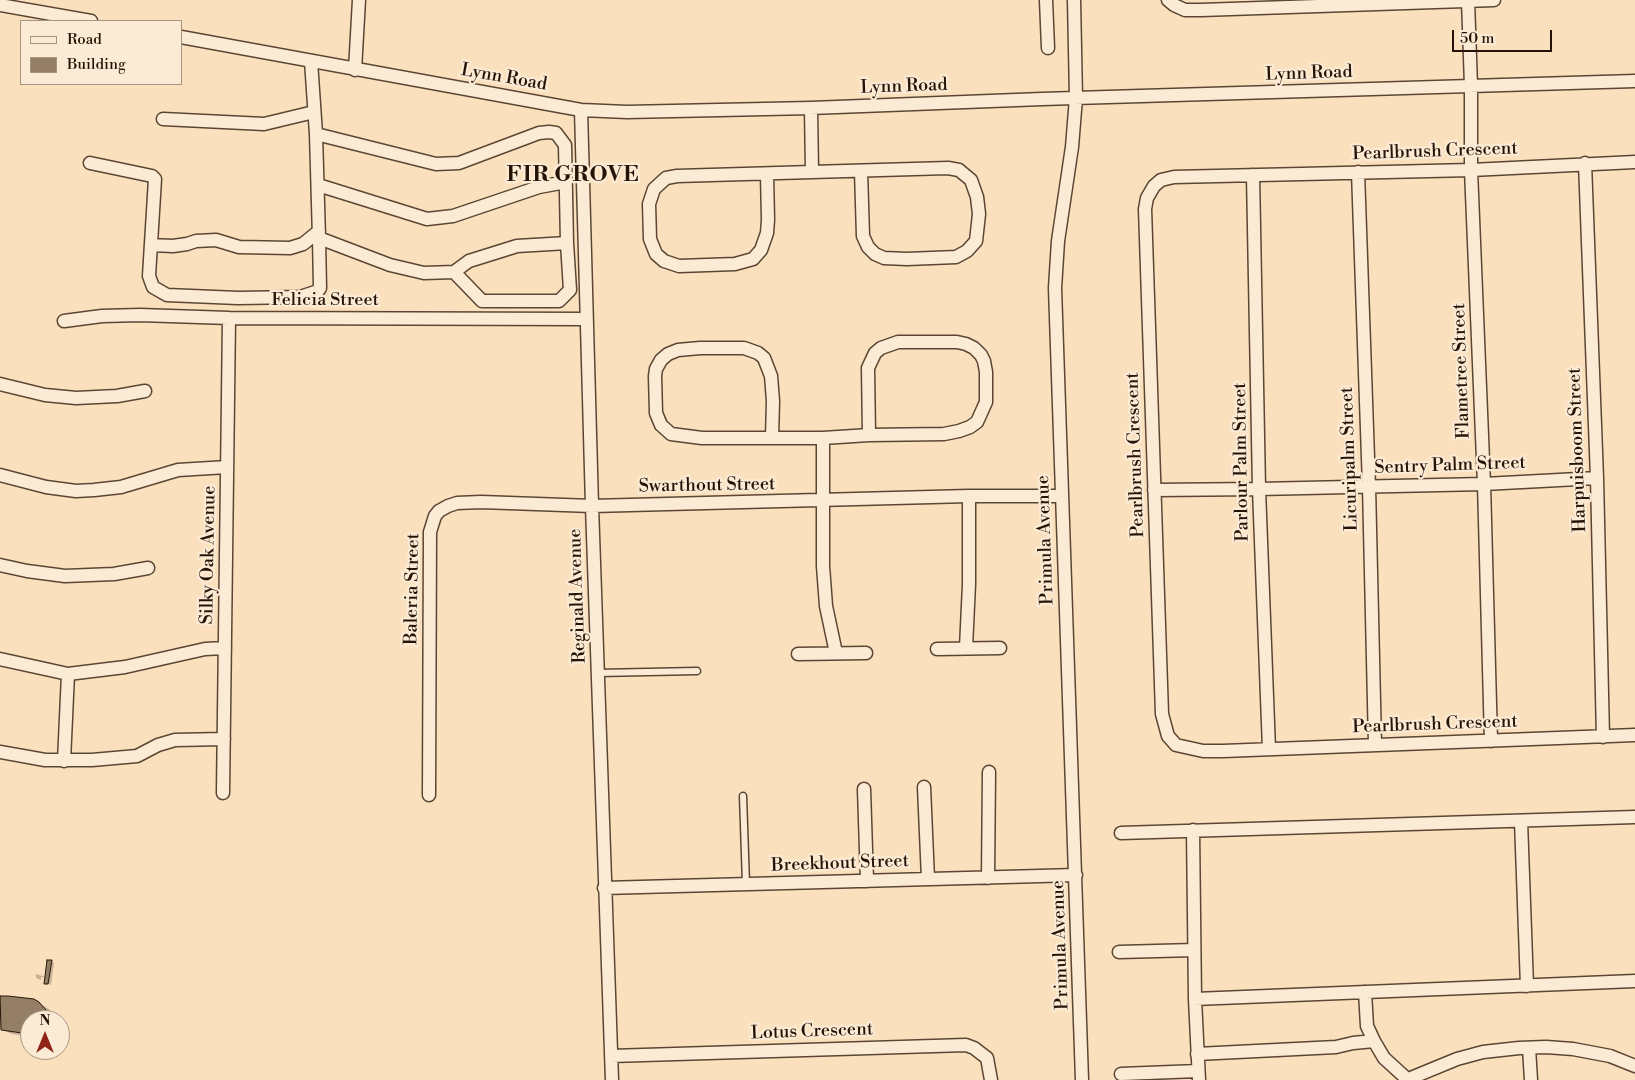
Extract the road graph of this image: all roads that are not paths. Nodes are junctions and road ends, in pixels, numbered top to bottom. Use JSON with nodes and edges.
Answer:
{"nodes":[{"id":1,"x":359,"y":0,"type":"edge"},
{"id":2,"x":1046,"y":0,"type":"edge"},
{"id":3,"x":1074,"y":0,"type":"edge"},
{"id":4,"x":1168,"y":0,"type":"edge"},
{"id":5,"x":1494,"y":0,"type":"edge"},
{"id":6,"x":1468,"y":1,"type":"edge"},
{"id":7,"x":1354,"y":2,"type":"edge"},
{"id":8,"x":0,"y":5,"type":"edge"},
{"id":9,"x":85,"y":20,"type":"edge"},
{"id":10,"x":182,"y":37,"type":"edge"},
{"id":11,"x":1048,"y":48,"type":"dead end"},
{"id":12,"x":311,"y":61,"type":"junction"},
{"id":13,"x":355,"y":70,"type":"junction"},
{"id":14,"x":1635,"y":81,"type":"edge"},
{"id":15,"x":1471,"y":86,"type":"junction"},
{"id":16,"x":1076,"y":98,"type":"junction"},
{"id":17,"x":812,"y":108,"type":"junction"},
{"id":18,"x":581,"y":110,"type":"junction"},
{"id":19,"x":314,"y":112,"type":"junction"},
{"id":20,"x":163,"y":119,"type":"dead end"},
{"id":21,"x":316,"y":134,"type":"junction"},
{"id":22,"x":1635,"y":162,"type":"edge"},
{"id":23,"x":90,"y":163,"type":"dead end"},
{"id":24,"x":1585,"y":163,"type":"junction"},
{"id":25,"x":1471,"y":170,"type":"junction"},
{"id":26,"x":861,"y":171,"type":"junction"},
{"id":27,"x":812,"y":172,"type":"junction"},
{"id":28,"x":1358,"y":172,"type":"junction"},
{"id":29,"x":767,"y":174,"type":"junction"},
{"id":30,"x":1253,"y":175,"type":"junction"},
{"id":31,"x":566,"y":182,"type":"junction"},
{"id":32,"x":318,"y":185,"type":"junction"},
{"id":33,"x":319,"y":234,"type":"junction"},
{"id":34,"x":567,"y":243,"type":"junction"},
{"id":35,"x":151,"y":245,"type":"junction"},
{"id":36,"x":454,"y":272,"type":"junction"},
{"id":37,"x":229,"y":318,"type":"junction"},
{"id":38,"x":586,"y":319,"type":"junction"},
{"id":39,"x":64,"y":321,"type":"dead end"},
{"id":40,"x":0,"y":384,"type":"edge"},
{"id":41,"x":145,"y":391,"type":"dead end"},
{"id":42,"x":869,"y":435,"type":"junction"},
{"id":43,"x":772,"y":438,"type":"junction"},
{"id":44,"x":823,"y":438,"type":"junction"},
{"id":45,"x":227,"y":467,"type":"junction"},
{"id":46,"x":0,"y":475,"type":"edge"},
{"id":47,"x":1597,"y":478,"type":"junction"},
{"id":48,"x":1484,"y":484,"type":"junction"},
{"id":49,"x":1369,"y":486,"type":"junction"},
{"id":50,"x":1259,"y":489,"type":"junction"},
{"id":51,"x":1154,"y":490,"type":"junction"},
{"id":52,"x":969,"y":496,"type":"junction"},
{"id":53,"x":1062,"y":496,"type":"junction"},
{"id":54,"x":822,"y":500,"type":"junction"},
{"id":55,"x":592,"y":506,"type":"junction"},
{"id":56,"x":0,"y":565,"type":"edge"},
{"id":57,"x":148,"y":568,"type":"dead end"},
{"id":58,"x":225,"y":648,"type":"junction"},
{"id":59,"x":966,"y":648,"type":"junction"},
{"id":60,"x":1000,"y":648,"type":"dead end"},
{"id":61,"x":937,"y":649,"type":"dead end"},
{"id":62,"x":836,"y":653,"type":"junction"},
{"id":63,"x":866,"y":653,"type":"dead end"},
{"id":64,"x":798,"y":654,"type":"dead end"},
{"id":65,"x":0,"y":659,"type":"edge"},
{"id":66,"x":697,"y":671,"type":"dead end"},
{"id":67,"x":598,"y":673,"type":"junction"},
{"id":68,"x":68,"y":674,"type":"junction"},
{"id":69,"x":1603,"y":736,"type":"junction"},
{"id":70,"x":1635,"y":736,"type":"edge"},
{"id":71,"x":224,"y":739,"type":"junction"},
{"id":72,"x":1490,"y":741,"type":"junction"},
{"id":73,"x":1375,"y":745,"type":"junction"},
{"id":74,"x":1269,"y":749,"type":"junction"},
{"id":75,"x":0,"y":752,"type":"edge"},
{"id":76,"x":64,"y":761,"type":"junction"},
{"id":77,"x":989,"y":772,"type":"dead end"},
{"id":78,"x":924,"y":787,"type":"dead end"},
{"id":79,"x":864,"y":789,"type":"dead end"},
{"id":80,"x":223,"y":793,"type":"dead end"},
{"id":81,"x":429,"y":795,"type":"dead end"},
{"id":82,"x":743,"y":796,"type":"dead end"},
{"id":83,"x":1635,"y":817,"type":"edge"},
{"id":84,"x":1521,"y":821,"type":"junction"},
{"id":85,"x":1193,"y":830,"type":"junction"},
{"id":86,"x":1121,"y":833,"type":"dead end"},
{"id":87,"x":1076,"y":875,"type":"junction"},
{"id":88,"x":988,"y":878,"type":"junction"},
{"id":89,"x":928,"y":879,"type":"junction"},
{"id":90,"x":867,"y":881,"type":"junction"},
{"id":91,"x":746,"y":884,"type":"junction"},
{"id":92,"x":604,"y":888,"type":"junction"},
{"id":93,"x":1194,"y":950,"type":"junction"},
{"id":94,"x":1118,"y":952,"type":"dead end"},
{"id":95,"x":1635,"y":981,"type":"edge"},
{"id":96,"x":1527,"y":986,"type":"junction"},
{"id":97,"x":1365,"y":992,"type":"junction"},
{"id":98,"x":1195,"y":999,"type":"junction"},
{"id":99,"x":1374,"y":1041,"type":"junction"},
{"id":100,"x":1529,"y":1048,"type":"junction"},
{"id":101,"x":1197,"y":1054,"type":"junction"},
{"id":102,"x":611,"y":1056,"type":"junction"},
{"id":103,"x":1635,"y":1066,"type":"edge"},
{"id":104,"x":1121,"y":1074,"type":"dead end"},
{"id":105,"x":1198,"y":1075,"type":"edge"},
{"id":106,"x":612,"y":1080,"type":"edge"},
{"id":107,"x":991,"y":1080,"type":"edge"},
{"id":108,"x":1082,"y":1080,"type":"edge"},
{"id":109,"x":1407,"y":1080,"type":"edge"},
{"id":110,"x":1531,"y":1080,"type":"edge"}],
"edges":[{"from":1,"to":13,"type":"street"},
{"from":2,"to":11,"type":"street"},
{"from":3,"to":16,"type":"street","name":"Primula Avenue"},
{"from":4,"to":7,"type":"street"},
{"from":5,"to":6,"type":"street"},
{"from":6,"to":7,"type":"street"},
{"from":6,"to":15,"type":"street","name":"Flametree Street"},
{"from":8,"to":9,"type":"street"},
{"from":10,"to":12,"type":"street","name":"Lynn Road"},
{"from":12,"to":13,"type":"street","name":"Lynn Road"},
{"from":12,"to":19,"type":"street"},
{"from":13,"to":18,"type":"street","name":"Lynn Road"},
{"from":14,"to":15,"type":"street","name":"Lynn Road"},
{"from":15,"to":16,"type":"street","name":"Lynn Road"},
{"from":15,"to":25,"type":"street","name":"Flametree Street"},
{"from":16,"to":17,"type":"street","name":"Lynn Road"},
{"from":16,"to":53,"type":"street","name":"Primula Avenue"},
{"from":17,"to":18,"type":"street","name":"Lynn Road"},
{"from":17,"to":27,"type":"street"},
{"from":18,"to":38,"type":"street","name":"Reginald Avenue"},
{"from":19,"to":20,"type":"street"},
{"from":19,"to":21,"type":"street"},
{"from":21,"to":31,"type":"street"},
{"from":21,"to":32,"type":"street"},
{"from":22,"to":24,"type":"street","name":"Pearlbrush Crescent"},
{"from":23,"to":35,"type":"street"},
{"from":24,"to":25,"type":"street","name":"Pearlbrush Crescent"},
{"from":24,"to":47,"type":"street","name":"Harpuisboom Street"},
{"from":25,"to":28,"type":"street","name":"Pearlbrush Crescent"},
{"from":25,"to":48,"type":"street","name":"Flametree Street"},
{"from":26,"to":26,"type":"street"},
{"from":26,"to":27,"type":"street"},
{"from":27,"to":29,"type":"street"},
{"from":28,"to":30,"type":"street","name":"Pearlbrush Crescent"},
{"from":28,"to":49,"type":"street","name":"Licuripalm Street"},
{"from":29,"to":29,"type":"street"},
{"from":30,"to":50,"type":"street","name":"Parlour Palm Street"},
{"from":30,"to":51,"type":"street","name":"Pearlbrush Crescent"},
{"from":31,"to":32,"type":"street"},
{"from":31,"to":34,"type":"street"},
{"from":32,"to":33,"type":"street"},
{"from":33,"to":35,"type":"street"},
{"from":33,"to":35,"type":"street"},
{"from":33,"to":36,"type":"street"},
{"from":34,"to":36,"type":"street"},
{"from":34,"to":36,"type":"street"},
{"from":37,"to":38,"type":"street","name":"Felicia Street"},
{"from":37,"to":39,"type":"street","name":"Felicia Street"},
{"from":37,"to":45,"type":"street","name":"Silky Oak Avenue"},
{"from":38,"to":55,"type":"street","name":"Reginald Avenue"},
{"from":40,"to":41,"type":"street"},
{"from":42,"to":42,"type":"street"},
{"from":42,"to":44,"type":"street"},
{"from":43,"to":43,"type":"street"},
{"from":43,"to":44,"type":"street"},
{"from":44,"to":54,"type":"street"},
{"from":45,"to":46,"type":"street"},
{"from":45,"to":58,"type":"street","name":"Silky Oak Avenue"},
{"from":47,"to":48,"type":"street","name":"Sentry Palm Street"},
{"from":47,"to":69,"type":"street","name":"Harpuisboom Street"},
{"from":48,"to":49,"type":"street","name":"Sentry Palm Street"},
{"from":48,"to":72,"type":"street","name":"Flametree Street"},
{"from":49,"to":50,"type":"street","name":"Sentry Palm Street"},
{"from":49,"to":73,"type":"street","name":"Licuripalm Street"},
{"from":50,"to":51,"type":"street","name":"Sentry Palm Street"},
{"from":50,"to":74,"type":"street","name":"Parlour Palm Street"},
{"from":51,"to":74,"type":"street","name":"Pearlbrush Crescent"},
{"from":52,"to":53,"type":"street","name":"Swarthout Street"},
{"from":52,"to":54,"type":"street","name":"Swarthout Street"},
{"from":52,"to":59,"type":"street"},
{"from":53,"to":87,"type":"street","name":"Primula Avenue"},
{"from":54,"to":55,"type":"street","name":"Swarthout Street"},
{"from":54,"to":62,"type":"street"},
{"from":55,"to":67,"type":"street","name":"Reginald Avenue"},
{"from":55,"to":81,"type":"street","name":"Baleria Street"},
{"from":56,"to":57,"type":"street"},
{"from":58,"to":68,"type":"street"},
{"from":58,"to":71,"type":"street","name":"Silky Oak Avenue"},
{"from":59,"to":60,"type":"street"},
{"from":59,"to":61,"type":"street"},
{"from":62,"to":63,"type":"street"},
{"from":62,"to":64,"type":"street"},
{"from":65,"to":68,"type":"street"},
{"from":66,"to":67,"type":"lane"},
{"from":67,"to":92,"type":"street","name":"Reginald Avenue"},
{"from":68,"to":76,"type":"street"},
{"from":69,"to":70,"type":"street","name":"Pearlbrush Crescent"},
{"from":69,"to":72,"type":"street","name":"Pearlbrush Crescent"},
{"from":71,"to":76,"type":"street"},
{"from":71,"to":80,"type":"street","name":"Silky Oak Avenue"},
{"from":72,"to":73,"type":"street","name":"Pearlbrush Crescent"},
{"from":73,"to":74,"type":"street","name":"Pearlbrush Crescent"},
{"from":75,"to":76,"type":"street"},
{"from":77,"to":88,"type":"street"},
{"from":78,"to":89,"type":"street"},
{"from":79,"to":90,"type":"street"},
{"from":82,"to":91,"type":"lane"},
{"from":83,"to":84,"type":"street"},
{"from":84,"to":85,"type":"street"},
{"from":84,"to":96,"type":"street"},
{"from":85,"to":86,"type":"street"},
{"from":85,"to":93,"type":"street"},
{"from":87,"to":88,"type":"street","name":"Breekhout Street"},
{"from":87,"to":108,"type":"street","name":"Primula Avenue"},
{"from":88,"to":89,"type":"street","name":"Breekhout Street"},
{"from":89,"to":90,"type":"street","name":"Breekhout Street"},
{"from":90,"to":91,"type":"street","name":"Breekhout Street"},
{"from":91,"to":92,"type":"street","name":"Breekhout Street"},
{"from":92,"to":102,"type":"street","name":"Reginald Avenue"},
{"from":93,"to":94,"type":"street"},
{"from":93,"to":98,"type":"street"},
{"from":95,"to":96,"type":"street"},
{"from":96,"to":97,"type":"street"},
{"from":97,"to":98,"type":"street"},
{"from":97,"to":99,"type":"street"},
{"from":98,"to":101,"type":"street"},
{"from":99,"to":101,"type":"street"},
{"from":99,"to":109,"type":"street"},
{"from":100,"to":103,"type":"street"},
{"from":100,"to":109,"type":"street"},
{"from":100,"to":110,"type":"street"},
{"from":101,"to":105,"type":"street"},
{"from":102,"to":106,"type":"street","name":"Reginald Avenue"},
{"from":102,"to":107,"type":"street","name":"Lotus Crescent"},
{"from":104,"to":105,"type":"street"}]}
